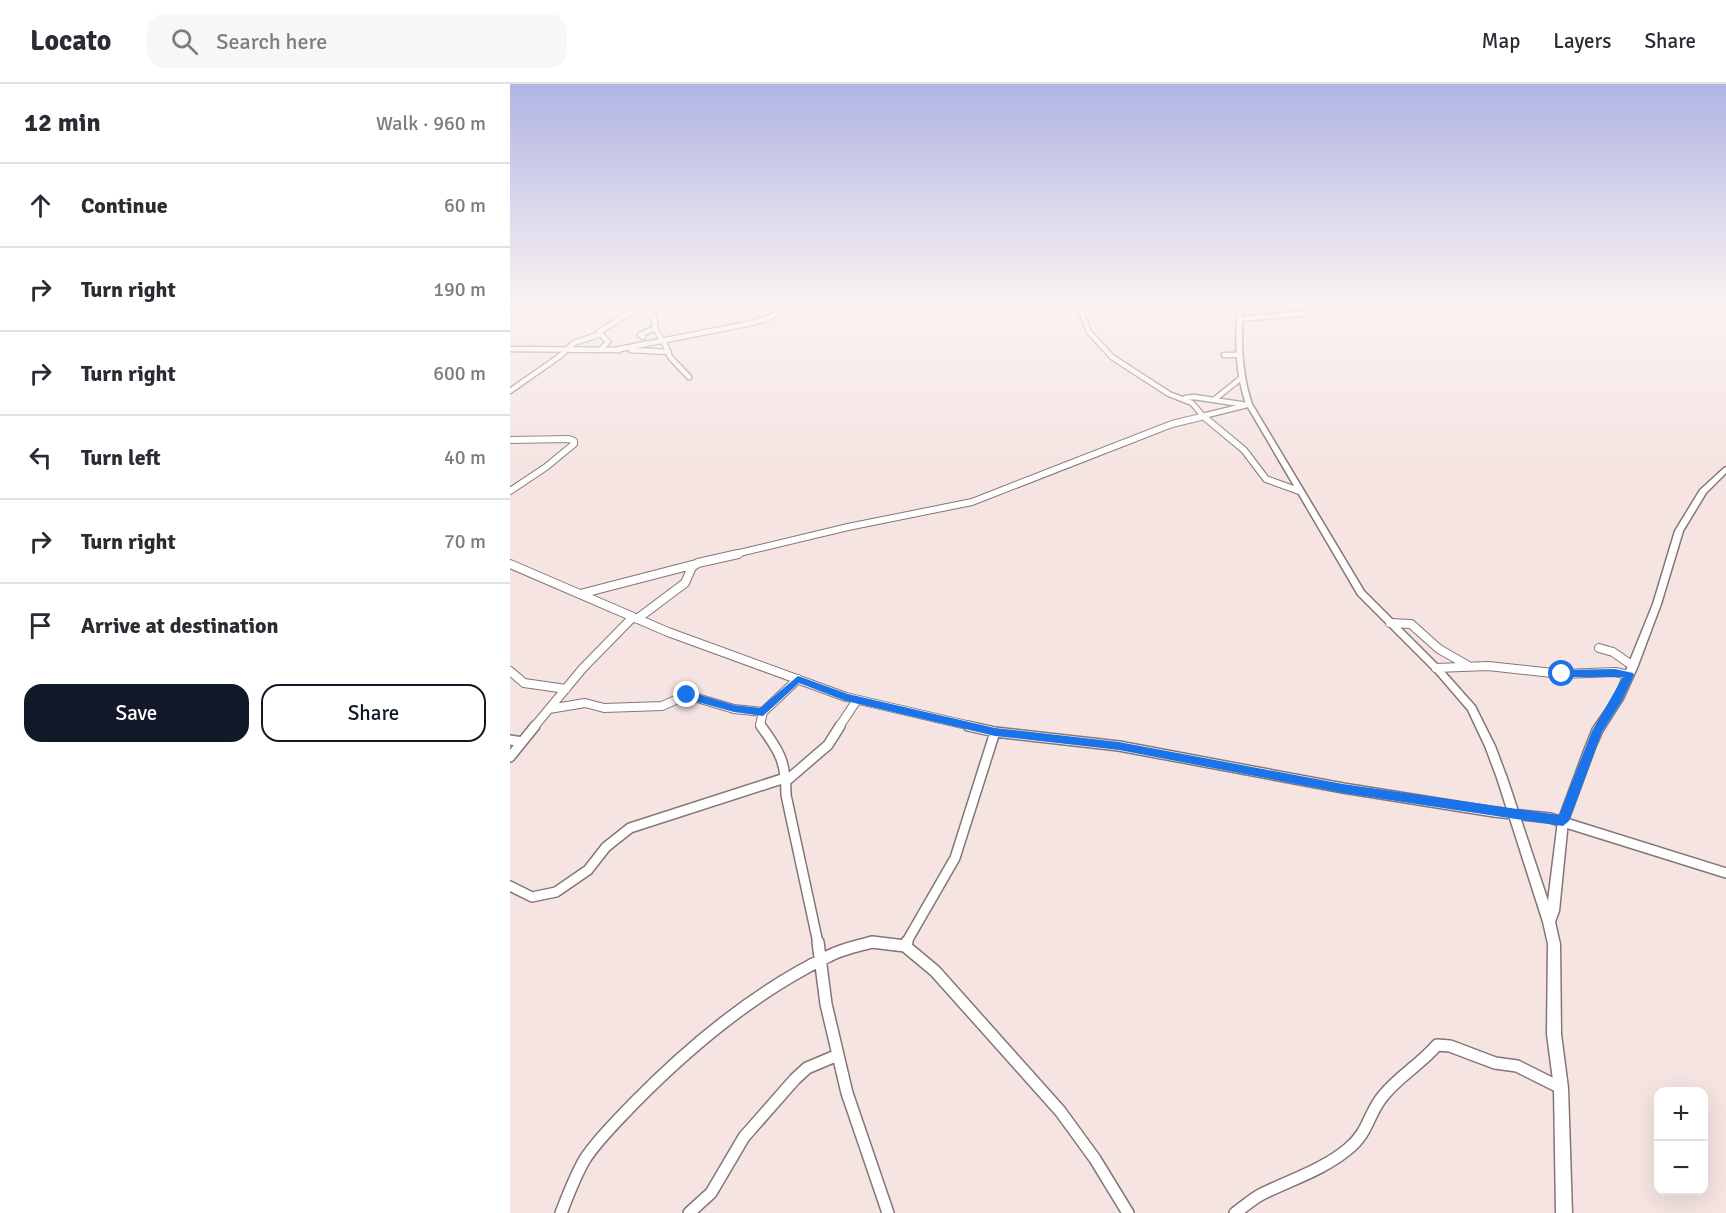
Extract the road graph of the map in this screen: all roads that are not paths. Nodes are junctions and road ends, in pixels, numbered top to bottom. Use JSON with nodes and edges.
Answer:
{"nodes":[{"id":1,"x":554,"y":359,"type":"edge"},
{"id":2,"x":673,"y":359,"type":"edge"},
{"id":3,"x":1115,"y":359,"type":"edge"},
{"id":4,"x":1239,"y":359,"type":"edge"},
{"id":5,"x":689,"y":377,"type":"dead end"},
{"id":6,"x":1240,"y":380,"type":"junction"},
{"id":7,"x":510,"y":391,"type":"edge"},
{"id":8,"x":1183,"y":398,"type":"junction"},
{"id":9,"x":1215,"y":399,"type":"junction"},
{"id":10,"x":1249,"y":405,"type":"junction"},
{"id":11,"x":1203,"y":416,"type":"junction"},
{"id":12,"x":510,"y":440,"type":"edge"},
{"id":13,"x":1726,"y":469,"type":"edge"},
{"id":14,"x":510,"y":491,"type":"edge"},
{"id":15,"x":1299,"y":491,"type":"junction"},
{"id":16,"x":698,"y":563,"type":"junction"},
{"id":17,"x":510,"y":564,"type":"edge"},
{"id":18,"x":578,"y":594,"type":"junction"},
{"id":19,"x":635,"y":618,"type":"junction"},
{"id":20,"x":1390,"y":623,"type":"junction"},
{"id":21,"x":1599,"y":648,"type":"dead end"},
{"id":22,"x":1468,"y":666,"type":"junction"},
{"id":23,"x":1436,"y":668,"type":"junction"},
{"id":24,"x":510,"y":670,"type":"edge"},
{"id":25,"x":1631,"y":670,"type":"junction"},
{"id":26,"x":798,"y":679,"type":"junction"},
{"id":27,"x":566,"y":689,"type":"junction"},
{"id":28,"x":857,"y":700,"type":"junction"},
{"id":29,"x":549,"y":709,"type":"junction"},
{"id":30,"x":763,"y":712,"type":"junction"},
{"id":31,"x":995,"y":732,"type":"junction"},
{"id":32,"x":510,"y":740,"type":"edge"},
{"id":33,"x":522,"y":741,"type":"junction"},
{"id":34,"x":510,"y":757,"type":"edge"},
{"id":35,"x":785,"y":780,"type":"junction"},
{"id":36,"x":1513,"y":814,"type":"junction"},
{"id":37,"x":1563,"y":821,"type":"junction"},
{"id":38,"x":1726,"y":873,"type":"edge"},
{"id":39,"x":510,"y":886,"type":"edge"},
{"id":40,"x":1549,"y":922,"type":"junction"},
{"id":41,"x":904,"y":946,"type":"junction"},
{"id":42,"x":820,"y":958,"type":"junction"},
{"id":43,"x":838,"y":1055,"type":"junction"},
{"id":44,"x":1561,"y":1088,"type":"junction"},
{"id":45,"x":561,"y":1213,"type":"edge"},
{"id":46,"x":689,"y":1213,"type":"edge"},
{"id":47,"x":888,"y":1213,"type":"edge"},
{"id":48,"x":1128,"y":1213,"type":"edge"},
{"id":49,"x":1235,"y":1213,"type":"edge"},
{"id":50,"x":1564,"y":1213,"type":"edge"}],
"edges":[{"from":1,"to":7,"type":"street"},
{"from":2,"to":5,"type":"street"},
{"from":3,"to":8,"type":"street"},
{"from":4,"to":6,"type":"street"},
{"from":6,"to":9,"type":"street"},
{"from":6,"to":10,"type":"street"},
{"from":8,"to":9,"type":"street"},
{"from":8,"to":11,"type":"street"},
{"from":9,"to":10,"type":"street"},
{"from":10,"to":11,"type":"street"},
{"from":10,"to":15,"type":"street"},
{"from":11,"to":15,"type":"street"},
{"from":11,"to":16,"type":"street"},
{"from":12,"to":14,"type":"street"},
{"from":13,"to":25,"type":"street"},
{"from":15,"to":20,"type":"street"},
{"from":16,"to":18,"type":"street"},
{"from":16,"to":19,"type":"street"},
{"from":17,"to":18,"type":"street"},
{"from":18,"to":19,"type":"street"},
{"from":19,"to":26,"type":"street"},
{"from":19,"to":27,"type":"street"},
{"from":20,"to":22,"type":"street"},
{"from":20,"to":23,"type":"street"},
{"from":21,"to":25,"type":"street"},
{"from":22,"to":23,"type":"street"},
{"from":22,"to":25,"type":"street"},
{"from":23,"to":36,"type":"street"},
{"from":24,"to":27,"type":"street"},
{"from":25,"to":37,"type":"street"},
{"from":26,"to":28,"type":"street"},
{"from":26,"to":30,"type":"street"},
{"from":27,"to":29,"type":"street"},
{"from":28,"to":31,"type":"street"},
{"from":28,"to":35,"type":"street"},
{"from":29,"to":30,"type":"street"},
{"from":29,"to":33,"type":"street"},
{"from":30,"to":35,"type":"street"},
{"from":31,"to":36,"type":"street"},
{"from":31,"to":41,"type":"street"},
{"from":32,"to":33,"type":"street"},
{"from":33,"to":34,"type":"street"},
{"from":35,"to":39,"type":"street"},
{"from":35,"to":42,"type":"street"},
{"from":36,"to":37,"type":"street"},
{"from":36,"to":40,"type":"street"},
{"from":37,"to":38,"type":"street"},
{"from":37,"to":40,"type":"street"},
{"from":40,"to":44,"type":"street"},
{"from":41,"to":42,"type":"street"},
{"from":41,"to":48,"type":"street"},
{"from":42,"to":43,"type":"street"},
{"from":42,"to":45,"type":"street"},
{"from":43,"to":46,"type":"street"},
{"from":43,"to":47,"type":"street"},
{"from":44,"to":49,"type":"street"},
{"from":44,"to":50,"type":"street"}]}
